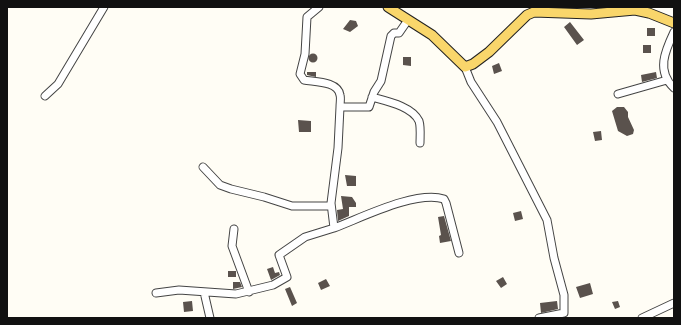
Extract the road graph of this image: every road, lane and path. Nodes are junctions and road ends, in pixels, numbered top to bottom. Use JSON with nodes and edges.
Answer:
{"nodes":[{"id":1,"x":104,"y":7,"type":"edge"},
{"id":2,"x":319,"y":7,"type":"edge"},
{"id":3,"x":388,"y":7,"type":"edge"},
{"id":4,"x":526,"y":11,"type":"edge"},
{"id":5,"x":408,"y":20,"type":"junction"},
{"id":6,"x":674,"y":23,"type":"edge"},
{"id":7,"x":674,"y":32,"type":"edge"},
{"id":8,"x":465,"y":67,"type":"junction"},
{"id":9,"x":667,"y":80,"type":"junction"},
{"id":10,"x":674,"y":88,"type":"edge"},
{"id":11,"x":618,"y":94,"type":"dead end"},
{"id":12,"x":45,"y":96,"type":"dead end"},
{"id":13,"x":372,"y":97,"type":"junction"},
{"id":14,"x":340,"y":107,"type":"junction"},
{"id":15,"x":420,"y":143,"type":"dead end"},
{"id":16,"x":203,"y":167,"type":"dead end"},
{"id":17,"x":331,"y":206,"type":"junction"},
{"id":18,"x":334,"y":228,"type":"junction"},
{"id":19,"x":234,"y":229,"type":"dead end"},
{"id":20,"x":459,"y":253,"type":"dead end"},
{"id":21,"x":204,"y":292,"type":"junction"},
{"id":22,"x":249,"y":292,"type":"junction"},
{"id":23,"x":156,"y":293,"type":"dead end"},
{"id":24,"x":674,"y":303,"type":"edge"},
{"id":25,"x":560,"y":316,"type":"edge"},
{"id":26,"x":210,"y":318,"type":"edge"},
{"id":27,"x":539,"y":318,"type":"edge"},
{"id":28,"x":642,"y":318,"type":"edge"}],
"edges":[{"from":1,"to":12,"type":"street"},
{"from":2,"to":14,"type":"street"},
{"from":3,"to":5,"type":"main road"},
{"from":4,"to":6,"type":"main road"},
{"from":4,"to":8,"type":"main road"},
{"from":5,"to":8,"type":"main road"},
{"from":5,"to":13,"type":"street"},
{"from":7,"to":9,"type":"street"},
{"from":8,"to":25,"type":"street"},
{"from":9,"to":10,"type":"street"},
{"from":9,"to":11,"type":"street"},
{"from":13,"to":14,"type":"street"},
{"from":13,"to":15,"type":"street"},
{"from":14,"to":17,"type":"street"},
{"from":16,"to":17,"type":"street"},
{"from":17,"to":18,"type":"street"},
{"from":18,"to":20,"type":"street"},
{"from":18,"to":22,"type":"street"},
{"from":19,"to":22,"type":"street"},
{"from":21,"to":22,"type":"street"},
{"from":21,"to":23,"type":"street"},
{"from":21,"to":26,"type":"street"},
{"from":24,"to":28,"type":"street"},
{"from":25,"to":27,"type":"street"}]}
